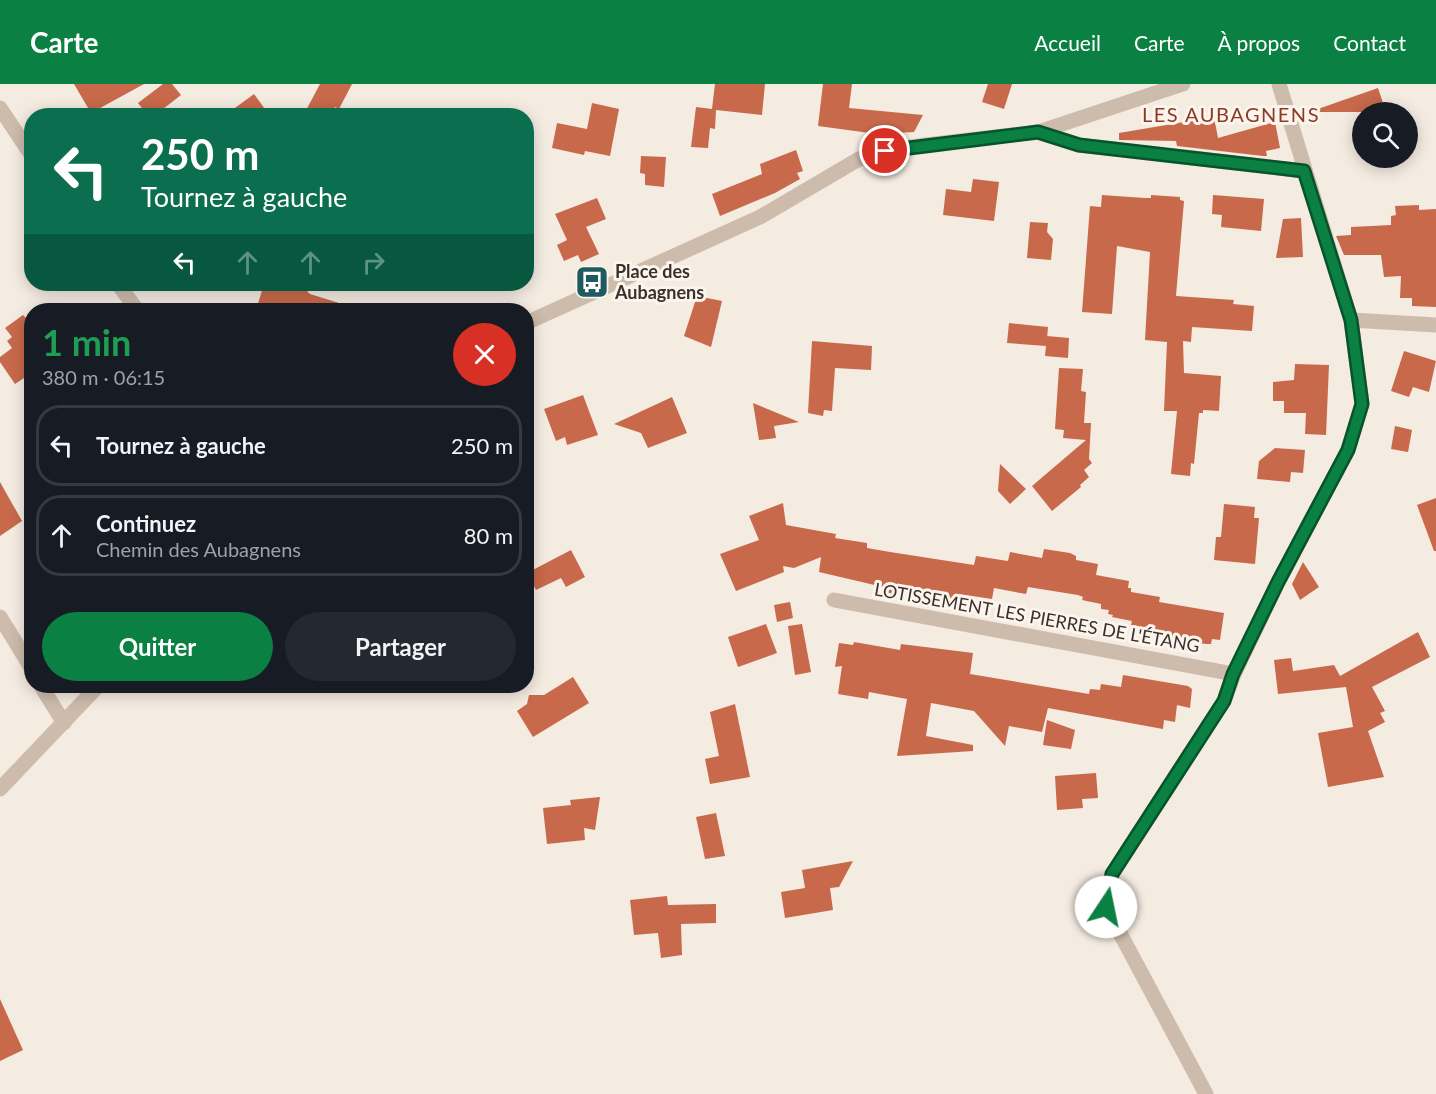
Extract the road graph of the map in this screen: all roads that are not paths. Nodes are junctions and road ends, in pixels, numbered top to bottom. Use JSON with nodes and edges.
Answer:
{"nodes":[{"id":1,"x":1183,"y":84,"type":"edge"},
{"id":2,"x":1279,"y":84,"type":"edge"},
{"id":3,"x":0,"y":108,"type":"edge"},
{"id":4,"x":1038,"y":132,"type":"junction"},
{"id":5,"x":24,"y":144,"type":"edge"},
{"id":6,"x":1304,"y":171,"type":"junction"},
{"id":7,"x":534,"y":319,"type":"edge"},
{"id":8,"x":1351,"y":320,"type":"junction"},
{"id":9,"x":1436,"y":324,"type":"edge"},
{"id":10,"x":834,"y":600,"type":"dead end"},
{"id":11,"x":0,"y":617,"type":"edge"},
{"id":12,"x":24,"y":656,"type":"edge"},
{"id":13,"x":1233,"y":674,"type":"junction"},
{"id":14,"x":45,"y":693,"type":"edge"},
{"id":15,"x":92,"y":693,"type":"edge"},
{"id":16,"x":64,"y":723,"type":"junction"},
{"id":17,"x":0,"y":789,"type":"edge"},
{"id":18,"x":1206,"y":1094,"type":"edge"}],
"edges":[{"from":1,"to":4,"type":"street"},
{"from":2,"to":6,"type":"street"},
{"from":3,"to":5,"type":"street"},
{"from":4,"to":6,"type":"street"},
{"from":4,"to":7,"type":"street"},
{"from":6,"to":8,"type":"street"},
{"from":8,"to":9,"type":"street"},
{"from":8,"to":13,"type":"street"},
{"from":10,"to":13,"type":"street","name":"LOTISSEMENT LES PIERRES DE L'ÉTANG"},
{"from":11,"to":12,"type":"street"},
{"from":13,"to":18,"type":"street"},
{"from":14,"to":16,"type":"street"},
{"from":15,"to":16,"type":"street"},
{"from":16,"to":17,"type":"street"}]}
